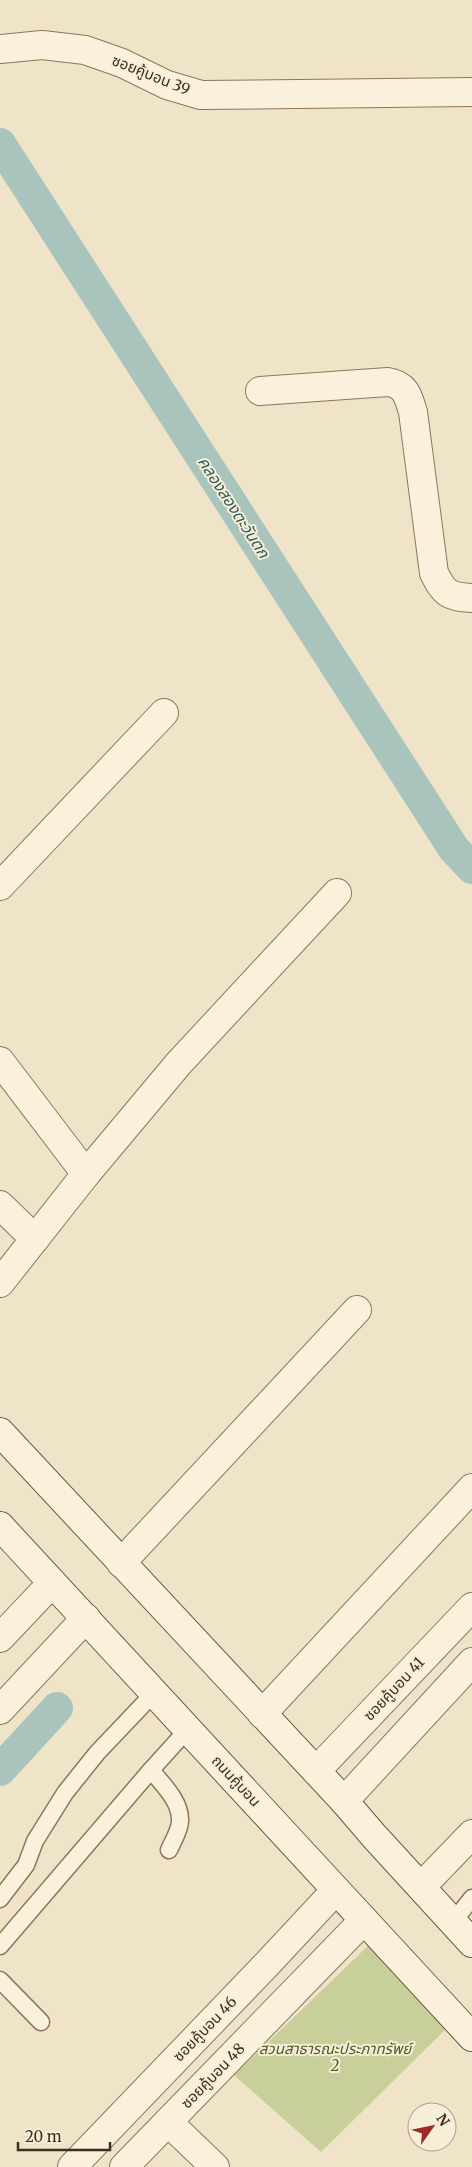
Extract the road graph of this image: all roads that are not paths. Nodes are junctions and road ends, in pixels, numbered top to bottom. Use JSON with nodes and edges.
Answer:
{"nodes":[{"id":1,"x":0,"y":49,"type":"edge"},
{"id":2,"x":472,"y":92,"type":"edge"},
{"id":3,"x":260,"y":392,"type":"dead end"},
{"id":4,"x":472,"y":598,"type":"edge"},
{"id":5,"x":164,"y":712,"type":"dead end"},
{"id":6,"x":0,"y":886,"type":"edge"},
{"id":7,"x":337,"y":893,"type":"dead end"},
{"id":8,"x":0,"y":1061,"type":"edge"},
{"id":9,"x":86,"y":1174,"type":"junction"},
{"id":10,"x":0,"y":1205,"type":"edge"},
{"id":11,"x":35,"y":1239,"type":"junction"},
{"id":12,"x":0,"y":1283,"type":"edge"},
{"id":13,"x":357,"y":1310,"type":"dead end"},
{"id":14,"x":0,"y":1432,"type":"edge"},
{"id":15,"x":472,"y":1488,"type":"edge"},
{"id":16,"x":0,"y":1526,"type":"edge"},
{"id":17,"x":121,"y":1563,"type":"junction"},
{"id":18,"x":52,"y":1583,"type":"junction"},
{"id":19,"x":472,"y":1607,"type":"edge"},
{"id":20,"x":86,"y":1618,"type":"junction"},
{"id":21,"x":0,"y":1638,"type":"edge"},
{"id":22,"x":472,"y":1662,"type":"edge"},
{"id":23,"x":154,"y":1693,"type":"junction"},
{"id":24,"x":0,"y":1710,"type":"edge"},
{"id":25,"x":262,"y":1714,"type":"junction"},
{"id":26,"x":188,"y":1729,"type":"junction"},
{"id":27,"x":151,"y":1770,"type":"junction"},
{"id":28,"x":316,"y":1771,"type":"junction"},
{"id":29,"x":344,"y":1801,"type":"junction"},
{"id":30,"x":472,"y":1834,"type":"edge"},
{"id":31,"x":169,"y":1850,"type":"dead end"},
{"id":32,"x":421,"y":1888,"type":"junction"},
{"id":33,"x":336,"y":1890,"type":"junction"},
{"id":34,"x":472,"y":1898,"type":"edge"},
{"id":35,"x":0,"y":1899,"type":"edge"},
{"id":36,"x":364,"y":1920,"type":"junction"},
{"id":37,"x":453,"y":1922,"type":"junction"},
{"id":38,"x":472,"y":1943,"type":"edge"},
{"id":39,"x":0,"y":1946,"type":"edge"},
{"id":40,"x":0,"y":1980,"type":"edge"},
{"id":41,"x":41,"y":2022,"type":"dead end"},
{"id":42,"x":472,"y":2037,"type":"edge"},
{"id":43,"x":168,"y":2122,"type":"junction"},
{"id":44,"x":72,"y":2167,"type":"edge"},
{"id":45,"x":124,"y":2167,"type":"edge"},
{"id":46,"x":215,"y":2167,"type":"edge"}],
"edges":[{"from":1,"to":2,"type":"street","name":"ซอยคู้บอน 39"},
{"from":3,"to":4,"type":"street"},
{"from":5,"to":6,"type":"street"},
{"from":7,"to":9,"type":"street"},
{"from":8,"to":9,"type":"street"},
{"from":9,"to":11,"type":"street"},
{"from":10,"to":11,"type":"street"},
{"from":11,"to":12,"type":"street"},
{"from":13,"to":17,"type":"street"},
{"from":14,"to":17,"type":"street"},
{"from":15,"to":25,"type":"street"},
{"from":16,"to":18,"type":"street","name":"ถนนคู้บอน"},
{"from":17,"to":25,"type":"street"},
{"from":18,"to":20,"type":"street","name":"ถนนคู้บอน"},
{"from":18,"to":21,"type":"street"},
{"from":19,"to":28,"type":"street","name":"ซอยคู้บอน 41"},
{"from":20,"to":23,"type":"street","name":"ถนนคู้บอน"},
{"from":20,"to":24,"type":"street"},
{"from":22,"to":29,"type":"street"},
{"from":23,"to":26,"type":"street","name":"ถนนคู้บอน"},
{"from":23,"to":35,"type":"lane"},
{"from":25,"to":28,"type":"street"},
{"from":26,"to":27,"type":"lane"},
{"from":26,"to":33,"type":"street","name":"ถนนคู้บอน"},
{"from":27,"to":31,"type":"lane"},
{"from":27,"to":39,"type":"lane"},
{"from":28,"to":29,"type":"street"},
{"from":29,"to":32,"type":"street"},
{"from":30,"to":32,"type":"street"},
{"from":32,"to":37,"type":"street"},
{"from":33,"to":36,"type":"street","name":"ถนนคู้บอน"},
{"from":33,"to":44,"type":"street","name":"ซอยคู้บอน 46"},
{"from":34,"to":37,"type":"lane"},
{"from":36,"to":42,"type":"street","name":"ถนนคู้บอน"},
{"from":36,"to":43,"type":"street","name":"ซอยคู้บอน 48"},
{"from":37,"to":38,"type":"street"},
{"from":40,"to":41,"type":"lane"},
{"from":43,"to":45,"type":"street","name":"ซอยคู้บอน 48"},
{"from":43,"to":46,"type":"street"}]}
